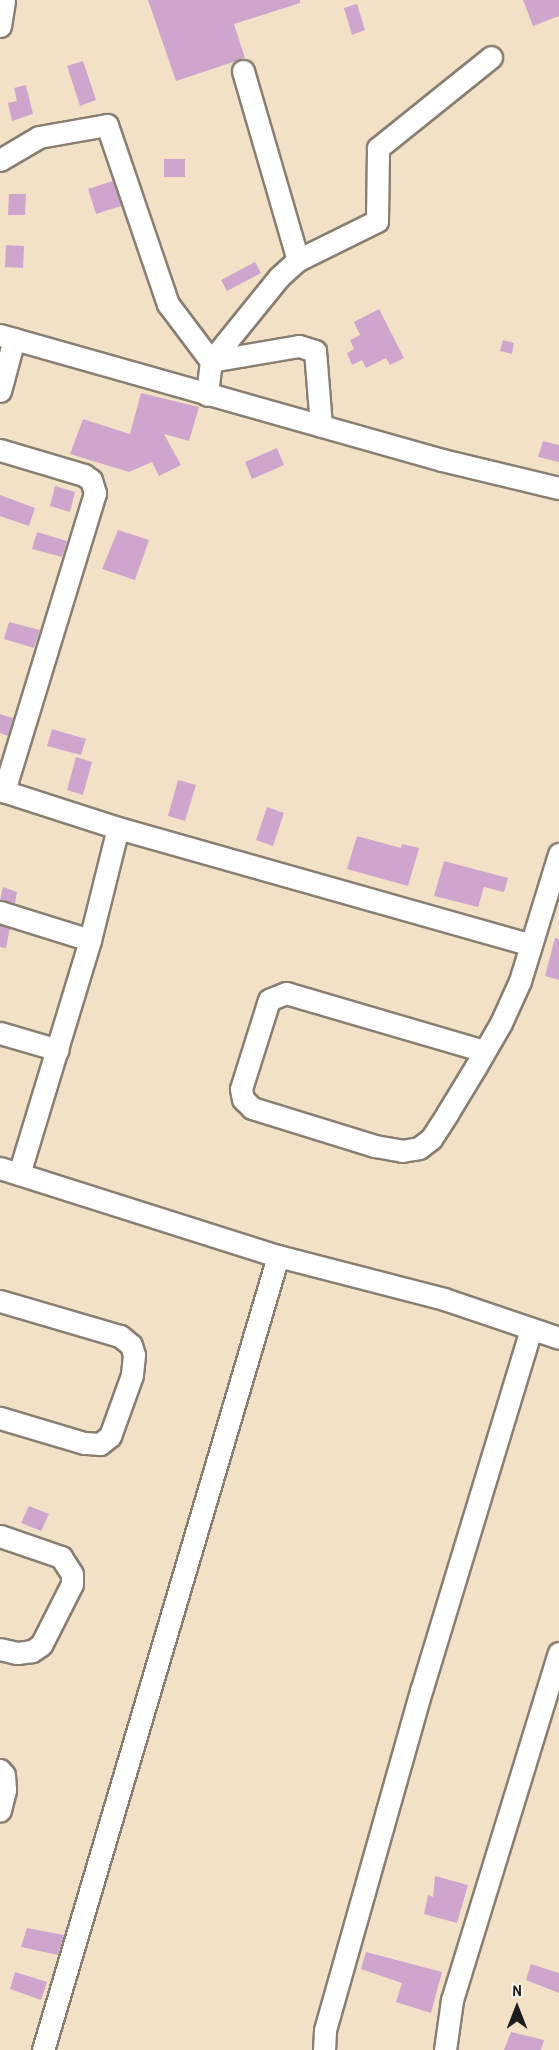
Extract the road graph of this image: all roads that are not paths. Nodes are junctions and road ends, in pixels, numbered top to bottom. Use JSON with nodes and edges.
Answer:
{"nodes":[{"id":1,"x":4,"y":0,"type":"edge"},
{"id":2,"x":0,"y":26,"type":"edge"},
{"id":3,"x":491,"y":57,"type":"dead end"},
{"id":4,"x":243,"y":72,"type":"dead end"},
{"id":5,"x":0,"y":160,"type":"edge"},
{"id":6,"x":298,"y":260,"type":"junction"},
{"id":7,"x":7,"y":337,"type":"edge"},
{"id":8,"x":211,"y":361,"type":"junction"},
{"id":9,"x":0,"y":391,"type":"edge"},
{"id":10,"x":207,"y":395,"type":"junction"},
{"id":11,"x":321,"y":426,"type":"junction"},
{"id":12,"x":0,"y":450,"type":"edge"},
{"id":13,"x":559,"y":488,"type":"edge"},
{"id":14,"x":2,"y":791,"type":"edge"},
{"id":15,"x":118,"y":828,"type":"junction"},
{"id":16,"x":559,"y":854,"type":"edge"},
{"id":17,"x":0,"y":912,"type":"edge"},
{"id":18,"x":90,"y":940,"type":"junction"},
{"id":19,"x":531,"y":945,"type":"junction"},
{"id":20,"x":0,"y":1033,"type":"edge"},
{"id":21,"x":58,"y":1050,"type":"junction"},
{"id":22,"x":484,"y":1051,"type":"junction"},
{"id":23,"x":10,"y":1171,"type":"edge"},
{"id":24,"x":278,"y":1256,"type":"junction"},
{"id":25,"x":0,"y":1301,"type":"edge"},
{"id":26,"x":531,"y":1329,"type":"junction"},
{"id":27,"x":559,"y":1338,"type":"edge"},
{"id":28,"x":0,"y":1418,"type":"edge"},
{"id":29,"x":0,"y":1536,"type":"edge"},
{"id":30,"x":0,"y":1648,"type":"edge"},
{"id":31,"x":559,"y":1653,"type":"edge"},
{"id":32,"x":0,"y":1770,"type":"edge"},
{"id":33,"x":0,"y":1810,"type":"edge"},
{"id":34,"x":43,"y":2050,"type":"edge"},
{"id":35,"x":324,"y":2050,"type":"edge"},
{"id":36,"x":445,"y":2050,"type":"edge"}],
"edges":[{"from":1,"to":2,"type":"street"},
{"from":3,"to":6,"type":"street"},
{"from":4,"to":6,"type":"street"},
{"from":5,"to":8,"type":"street"},
{"from":6,"to":8,"type":"street"},
{"from":7,"to":9,"type":"street"},
{"from":7,"to":10,"type":"street"},
{"from":8,"to":10,"type":"street"},
{"from":8,"to":11,"type":"street"},
{"from":10,"to":11,"type":"street"},
{"from":11,"to":13,"type":"street"},
{"from":12,"to":14,"type":"street"},
{"from":14,"to":15,"type":"street"},
{"from":15,"to":18,"type":"street"},
{"from":15,"to":19,"type":"street"},
{"from":16,"to":19,"type":"street"},
{"from":17,"to":18,"type":"street"},
{"from":18,"to":21,"type":"street"},
{"from":19,"to":22,"type":"street"},
{"from":20,"to":21,"type":"street"},
{"from":21,"to":23,"type":"street"},
{"from":22,"to":22,"type":"street"},
{"from":23,"to":24,"type":"street"},
{"from":24,"to":26,"type":"street"},
{"from":24,"to":34,"type":"street"},
{"from":25,"to":28,"type":"street"},
{"from":26,"to":27,"type":"street"},
{"from":26,"to":35,"type":"street"},
{"from":29,"to":30,"type":"street"},
{"from":31,"to":36,"type":"street"},
{"from":32,"to":33,"type":"street"}]}
